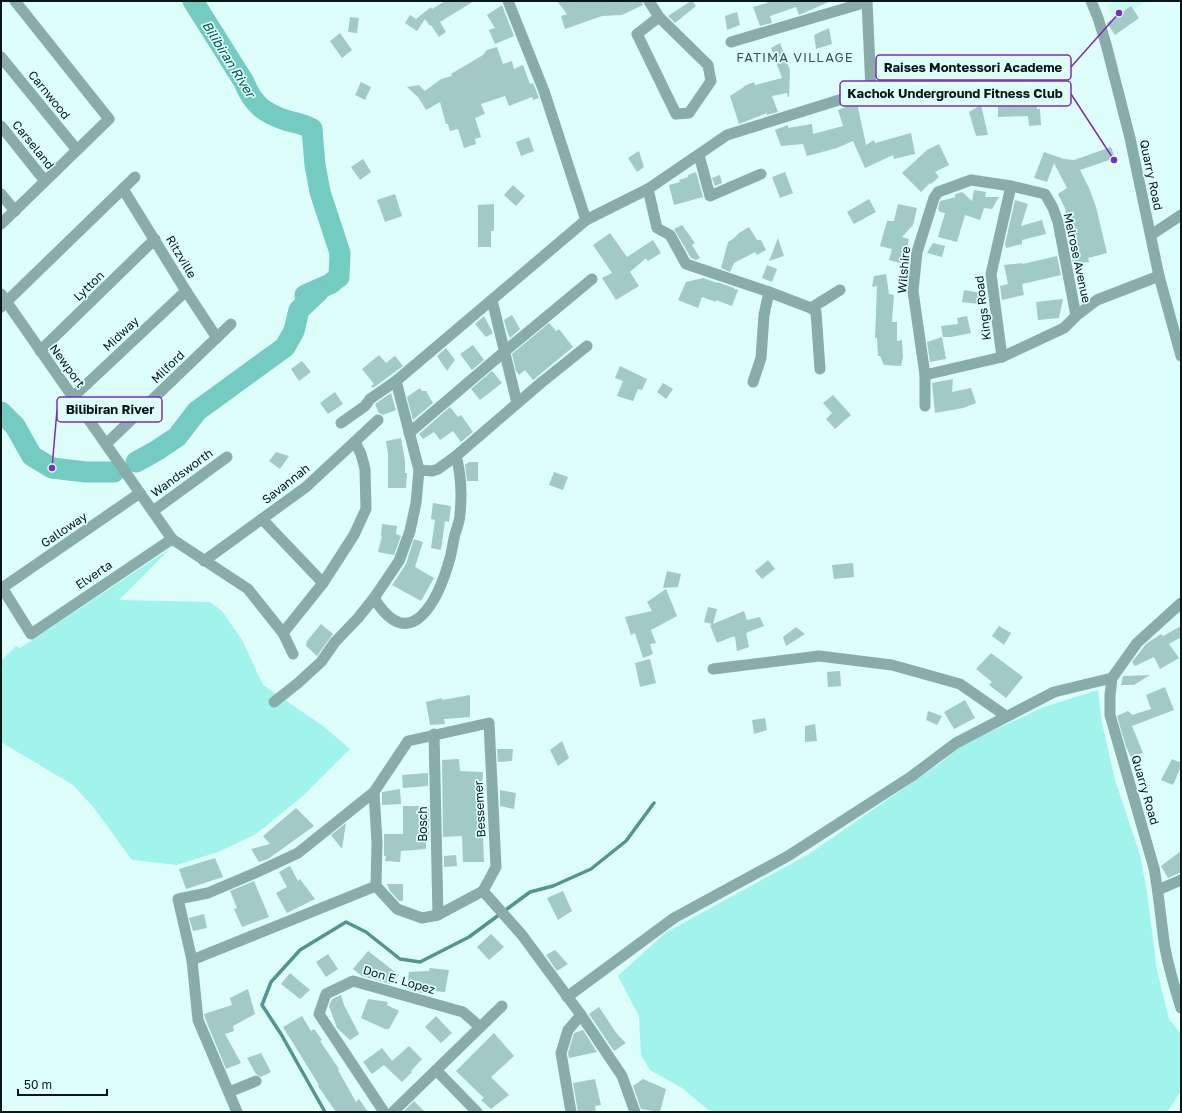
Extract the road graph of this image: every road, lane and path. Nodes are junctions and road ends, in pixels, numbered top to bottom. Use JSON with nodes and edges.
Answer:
{"nodes":[{"id":1,"x":15,"y":1,"type":"edge"},
{"id":2,"x":508,"y":1,"type":"edge"},
{"id":3,"x":649,"y":1,"type":"edge"},
{"id":4,"x":867,"y":1,"type":"edge"},
{"id":5,"x":1091,"y":1,"type":"edge"},
{"id":6,"x":659,"y":17,"type":"junction"},
{"id":7,"x":731,"y":42,"type":"dead end"},
{"id":8,"x":1,"y":57,"type":"edge"},
{"id":9,"x":1,"y":126,"type":"edge"},
{"id":10,"x":77,"y":150,"type":"junction"},
{"id":11,"x":699,"y":155,"type":"junction"},
{"id":12,"x":761,"y":174,"type":"dead end"},
{"id":13,"x":135,"y":177,"type":"dead end"},
{"id":14,"x":45,"y":181,"type":"junction"},
{"id":15,"x":1011,"y":186,"type":"junction"},
{"id":16,"x":648,"y":188,"type":"junction"},
{"id":17,"x":123,"y":189,"type":"junction"},
{"id":18,"x":1,"y":194,"type":"edge"},
{"id":19,"x":15,"y":211,"type":"junction"},
{"id":20,"x":1181,"y":215,"type":"edge"},
{"id":21,"x":586,"y":220,"type":"junction"},
{"id":22,"x":1,"y":224,"type":"edge"},
{"id":23,"x":1151,"y":235,"type":"junction"},
{"id":24,"x":155,"y":239,"type":"junction"},
{"id":25,"x":1160,"y":276,"type":"junction"},
{"id":26,"x":592,"y":279,"type":"dead end"},
{"id":27,"x":840,"y":290,"type":"dead end"},
{"id":28,"x":186,"y":291,"type":"junction"},
{"id":29,"x":769,"y":292,"type":"junction"},
{"id":30,"x":492,"y":300,"type":"junction"},
{"id":31,"x":3,"y":301,"type":"edge"},
{"id":32,"x":811,"y":308,"type":"junction"},
{"id":33,"x":1076,"y":316,"type":"junction"},
{"id":34,"x":231,"y":324,"type":"dead end"},
{"id":35,"x":217,"y":338,"type":"junction"},
{"id":36,"x":587,"y":346,"type":"dead end"},
{"id":37,"x":40,"y":351,"type":"junction"},
{"id":38,"x":504,"y":352,"type":"junction"},
{"id":39,"x":1181,"y":356,"type":"edge"},
{"id":40,"x":1002,"y":357,"type":"junction"},
{"id":41,"x":820,"y":369,"type":"dead end"},
{"id":42,"x":925,"y":375,"type":"junction"},
{"id":43,"x":396,"y":381,"type":"junction"},
{"id":44,"x":753,"y":382,"type":"dead end"},
{"id":45,"x":73,"y":397,"type":"junction"},
{"id":46,"x":517,"y":403,"type":"junction"},
{"id":47,"x":925,"y":406,"type":"dead end"},
{"id":48,"x":378,"y":420,"type":"dead end"},
{"id":49,"x":341,"y":423,"type":"dead end"},
{"id":50,"x":408,"y":433,"type":"junction"},
{"id":51,"x":355,"y":442,"type":"junction"},
{"id":52,"x":106,"y":444,"type":"junction"},
{"id":53,"x":456,"y":456,"type":"junction"},
{"id":54,"x":227,"y":457,"type":"dead end"},
{"id":55,"x":419,"y":470,"type":"junction"},
{"id":56,"x":140,"y":494,"type":"junction"},
{"id":57,"x":153,"y":511,"type":"junction"},
{"id":58,"x":262,"y":519,"type":"junction"},
{"id":59,"x":172,"y":539,"type":"junction"},
{"id":60,"x":204,"y":561,"type":"junction"},
{"id":61,"x":323,"y":583,"type":"junction"},
{"id":62,"x":1,"y":587,"type":"edge"},
{"id":63,"x":374,"y":598,"type":"junction"},
{"id":64,"x":1181,"y":603,"type":"edge"},
{"id":65,"x":283,"y":633,"type":"junction"},
{"id":66,"x":293,"y":654,"type":"dead end"},
{"id":67,"x":713,"y":669,"type":"dead end"},
{"id":68,"x":1112,"y":678,"type":"junction"},
{"id":69,"x":274,"y":702,"type":"dead end"},
{"id":70,"x":1006,"y":716,"type":"junction"},
{"id":71,"x":434,"y":734,"type":"junction"},
{"id":72,"x":374,"y":792,"type":"junction"},
{"id":73,"x":1181,"y":880,"type":"edge"},
{"id":74,"x":376,"y":886,"type":"junction"},
{"id":75,"x":1158,"y":890,"type":"junction"},
{"id":76,"x":483,"y":891,"type":"junction"},
{"id":77,"x":438,"y":915,"type":"junction"},
{"id":78,"x":192,"y":960,"type":"junction"},
{"id":79,"x":567,"y":997,"type":"junction"},
{"id":80,"x":502,"y":1006,"type":"dead end"},
{"id":81,"x":1181,"y":1008,"type":"edge"},
{"id":82,"x":581,"y":1015,"type":"junction"},
{"id":83,"x":480,"y":1027,"type":"junction"},
{"id":84,"x":436,"y":1070,"type":"junction"},
{"id":85,"x":256,"y":1081,"type":"dead end"},
{"id":86,"x":229,"y":1092,"type":"junction"},
{"id":87,"x":237,"y":1112,"type":"edge"},
{"id":88,"x":384,"y":1112,"type":"edge"},
{"id":89,"x":393,"y":1112,"type":"edge"},
{"id":90,"x":477,"y":1112,"type":"edge"},
{"id":91,"x":571,"y":1112,"type":"edge"},
{"id":92,"x":635,"y":1112,"type":"edge"}],
"edges":[{"from":1,"to":10,"type":"street"},
{"from":2,"to":21,"type":"street"},
{"from":3,"to":6,"type":"street"},
{"from":4,"to":7,"type":"street"},
{"from":4,"to":11,"type":"street"},
{"from":5,"to":23,"type":"street","name":"Quarry Road"},
{"from":6,"to":6,"type":"street"},
{"from":8,"to":10,"type":"street","name":"Carnwood"},
{"from":9,"to":14,"type":"street","name":"Carseland"},
{"from":10,"to":14,"type":"street"},
{"from":11,"to":12,"type":"street"},
{"from":11,"to":16,"type":"street"},
{"from":13,"to":17,"type":"street"},
{"from":14,"to":19,"type":"street"},
{"from":15,"to":33,"type":"street","name":"Melrose Avenue"},
{"from":15,"to":40,"type":"street","name":"Kings Road"},
{"from":15,"to":42,"type":"street","name":"Wilshire"},
{"from":16,"to":21,"type":"street"},
{"from":16,"to":29,"type":"street"},
{"from":17,"to":24,"type":"street","name":"Ritzville"},
{"from":17,"to":31,"type":"street"},
{"from":18,"to":19,"type":"street"},
{"from":19,"to":22,"type":"street"},
{"from":20,"to":23,"type":"street"},
{"from":21,"to":30,"type":"street"},
{"from":23,"to":25,"type":"street","name":"Quarry Road"},
{"from":24,"to":28,"type":"street","name":"Ritzville"},
{"from":24,"to":37,"type":"street","name":"Lytton"},
{"from":25,"to":33,"type":"street"},
{"from":25,"to":39,"type":"street","name":"Quarry Road"},
{"from":26,"to":38,"type":"street"},
{"from":27,"to":32,"type":"street"},
{"from":28,"to":35,"type":"street","name":"Ritzville"},
{"from":28,"to":45,"type":"street","name":"Midway"},
{"from":29,"to":32,"type":"street"},
{"from":29,"to":44,"type":"street"},
{"from":30,"to":38,"type":"street"},
{"from":30,"to":43,"type":"street"},
{"from":31,"to":37,"type":"street","name":"Newport"},
{"from":32,"to":41,"type":"street"},
{"from":33,"to":40,"type":"street"},
{"from":34,"to":35,"type":"street","name":"Milford"},
{"from":35,"to":52,"type":"street","name":"Milford"},
{"from":36,"to":46,"type":"street"},
{"from":37,"to":45,"type":"street","name":"Newport"},
{"from":38,"to":46,"type":"street"},
{"from":38,"to":50,"type":"street"},
{"from":40,"to":42,"type":"street"},
{"from":42,"to":47,"type":"street","name":"Wilshire"},
{"from":43,"to":49,"type":"street"},
{"from":43,"to":50,"type":"street"},
{"from":45,"to":52,"type":"street","name":"Newport"},
{"from":46,"to":53,"type":"street"},
{"from":48,"to":51,"type":"street","name":"Savannah"},
{"from":50,"to":55,"type":"street"},
{"from":51,"to":58,"type":"street","name":"Savannah"},
{"from":51,"to":61,"type":"street"},
{"from":52,"to":56,"type":"street","name":"Newport"},
{"from":53,"to":55,"type":"street"},
{"from":53,"to":63,"type":"street"},
{"from":54,"to":57,"type":"street","name":"Wandsworth"},
{"from":55,"to":63,"type":"street"},
{"from":56,"to":57,"type":"street","name":"Newport"},
{"from":56,"to":62,"type":"street","name":"Galloway"},
{"from":57,"to":59,"type":"street","name":"Newport"},
{"from":58,"to":60,"type":"street","name":"Savannah"},
{"from":58,"to":61,"type":"street"},
{"from":59,"to":60,"type":"street"},
{"from":59,"to":62,"type":"street","name":"Elverta"},
{"from":60,"to":65,"type":"street"},
{"from":61,"to":65,"type":"street"},
{"from":63,"to":69,"type":"street"},
{"from":64,"to":68,"type":"street","name":"Quarry Road"},
{"from":65,"to":66,"type":"street"},
{"from":67,"to":70,"type":"street"},
{"from":68,"to":70,"type":"street"},
{"from":68,"to":75,"type":"street","name":"Quarry Road"},
{"from":70,"to":79,"type":"street"},
{"from":71,"to":72,"type":"street"},
{"from":71,"to":76,"type":"street","name":"Bessemer"},
{"from":71,"to":77,"type":"street","name":"Bosch"},
{"from":72,"to":74,"type":"street"},
{"from":72,"to":78,"type":"street"},
{"from":73,"to":75,"type":"street"},
{"from":74,"to":77,"type":"street"},
{"from":74,"to":78,"type":"street"},
{"from":75,"to":81,"type":"street","name":"Quarry Road"},
{"from":76,"to":77,"type":"street"},
{"from":76,"to":79,"type":"street"},
{"from":78,"to":86,"type":"street"},
{"from":79,"to":82,"type":"street"},
{"from":80,"to":83,"type":"street"},
{"from":82,"to":91,"type":"street"},
{"from":82,"to":92,"type":"street"},
{"from":83,"to":84,"type":"street"},
{"from":83,"to":88,"type":"street","name":"Don E. Lopez"},
{"from":84,"to":89,"type":"street"},
{"from":84,"to":90,"type":"street"},
{"from":85,"to":86,"type":"street"},
{"from":86,"to":87,"type":"street"}]}
